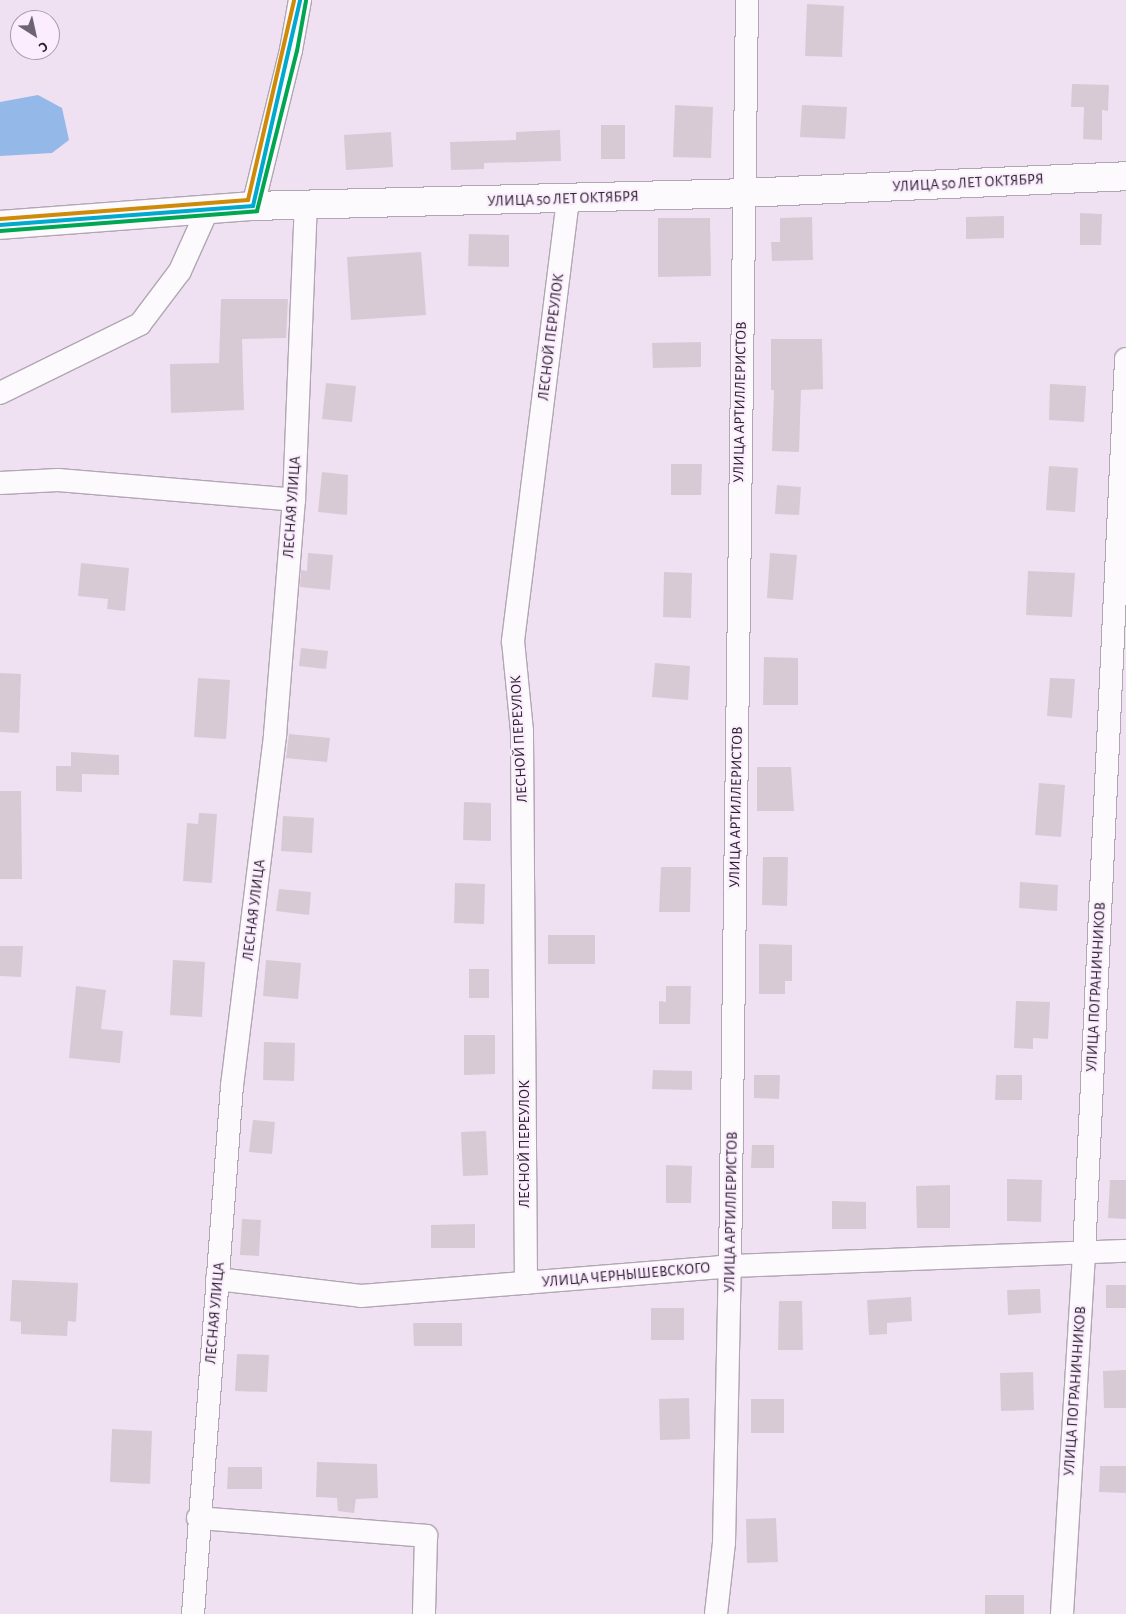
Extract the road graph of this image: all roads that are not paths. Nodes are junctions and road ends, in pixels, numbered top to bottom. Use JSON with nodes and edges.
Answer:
{"nodes":[{"id":1,"x":300,"y":0,"type":"edge"},
{"id":2,"x":747,"y":0,"type":"edge"},
{"id":3,"x":1126,"y":176,"type":"edge"},
{"id":4,"x":742,"y":193,"type":"junction"},
{"id":5,"x":568,"y":199,"type":"junction"},
{"id":6,"x":306,"y":205,"type":"junction"},
{"id":7,"x":253,"y":206,"type":"junction"},
{"id":8,"x":207,"y":211,"type":"junction"},
{"id":9,"x":0,"y":225,"type":"edge"},
{"id":10,"x":1126,"y":359,"type":"edge"},
{"id":11,"x":0,"y":393,"type":"edge"},
{"id":12,"x":0,"y":483,"type":"edge"},
{"id":13,"x":294,"y":500,"type":"junction"},
{"id":14,"x":1126,"y":1250,"type":"edge"},
{"id":15,"x":1084,"y":1254,"type":"junction"},
{"id":16,"x":730,"y":1266,"type":"junction"},
{"id":17,"x":218,"y":1279,"type":"junction"},
{"id":18,"x":526,"y":1283,"type":"junction"},
{"id":19,"x":198,"y":1518,"type":"junction"},
{"id":20,"x":193,"y":1614,"type":"edge"},
{"id":21,"x":424,"y":1614,"type":"edge"},
{"id":22,"x":716,"y":1614,"type":"edge"},
{"id":23,"x":1062,"y":1614,"type":"edge"}],
"edges":[{"from":1,"to":7,"type":"street"},
{"from":2,"to":4,"type":"street","name":"УЛИЦА АРТИЛЛЕРИСТОВ"},
{"from":3,"to":4,"type":"street","name":"УЛИЦА 50 ЛЕТ ОКТЯБРЯ"},
{"from":4,"to":5,"type":"street","name":"УЛИЦА 50 ЛЕТ ОКТЯБРЯ"},
{"from":4,"to":16,"type":"street","name":"УЛИЦА АРТИЛЛЕРИСТОВ"},
{"from":5,"to":6,"type":"street","name":"УЛИЦА 50 ЛЕТ ОКТЯБРЯ"},
{"from":5,"to":18,"type":"street","name":"ЛЕСНОЙ ПЕРЕУЛОК"},
{"from":6,"to":7,"type":"street","name":"УЛИЦА 50 ЛЕТ ОКТЯБРЯ"},
{"from":6,"to":13,"type":"street","name":"ЛЕСНАЯ УЛИЦА"},
{"from":7,"to":8,"type":"street","name":"УЛИЦА 50 ЛЕТ ОКТЯБРЯ"},
{"from":8,"to":9,"type":"street","name":"УЛИЦА 50 ЛЕТ ОКТЯБРЯ"},
{"from":8,"to":11,"type":"street"},
{"from":10,"to":15,"type":"street","name":"УЛИЦА ПОГРАНИЧНИКОВ"},
{"from":12,"to":13,"type":"street"},
{"from":13,"to":17,"type":"street","name":"ЛЕСНАЯ УЛИЦА"},
{"from":14,"to":15,"type":"street","name":"УЛИЦА ЧЕРНЫШЕВСКОГО"},
{"from":15,"to":16,"type":"street","name":"УЛИЦА ЧЕРНЫШЕВСКОГО"},
{"from":15,"to":23,"type":"street","name":"УЛИЦА ПОГРАНИЧНИКОВ"},
{"from":16,"to":18,"type":"street","name":"УЛИЦА ЧЕРНЫШЕВСКОГО"},
{"from":16,"to":22,"type":"street","name":"УЛИЦА АРТИЛЛЕРИСТОВ"},
{"from":17,"to":18,"type":"street","name":"УЛИЦА ЧЕРНЫШЕВСКОГО"},
{"from":17,"to":19,"type":"street","name":"ЛЕСНАЯ УЛИЦА"},
{"from":19,"to":20,"type":"street","name":"ЛЕСНАЯ УЛИЦА"},
{"from":19,"to":21,"type":"street"}]}
